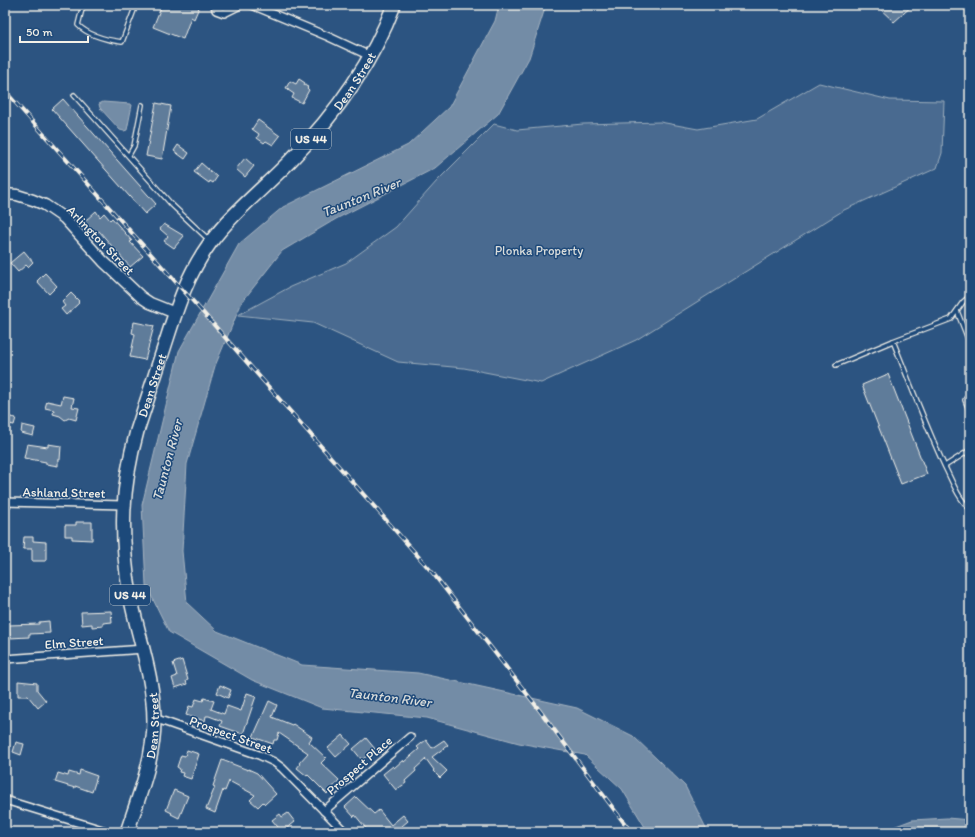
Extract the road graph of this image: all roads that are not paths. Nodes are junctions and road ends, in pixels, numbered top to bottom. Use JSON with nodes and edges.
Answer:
{"nodes":[{"id":1,"x":84,"y":5,"type":"edge"},
{"id":2,"x":136,"y":5,"type":"edge"},
{"id":3,"x":215,"y":5,"type":"edge"},
{"id":4,"x":252,"y":5,"type":"edge"},
{"id":5,"x":394,"y":5,"type":"edge"},
{"id":6,"x":236,"y":6,"type":"edge"},
{"id":7,"x":370,"y":56,"type":"junction"},
{"id":8,"x":74,"y":94,"type":"dead end"},
{"id":9,"x":142,"y":105,"type":"dead end"},
{"id":10,"x":129,"y":155,"type":"junction"},
{"id":11,"x":5,"y":193,"type":"edge"},
{"id":12,"x":211,"y":242,"type":"junction"},
{"id":13,"x":970,"y":296,"type":"edge"},
{"id":14,"x":957,"y":311,"type":"junction"},
{"id":15,"x":175,"y":313,"type":"junction"},
{"id":16,"x":893,"y":341,"type":"junction"},
{"id":17,"x":970,"y":344,"type":"edge"},
{"id":18,"x":836,"y":365,"type":"dead end"},
{"id":19,"x":970,"y":392,"type":"edge"},
{"id":20,"x":970,"y":412,"type":"edge"},
{"id":21,"x":970,"y":450,"type":"edge"},
{"id":22,"x":945,"y":466,"type":"junction"},
{"id":23,"x":5,"y":502,"type":"edge"},
{"id":24,"x":123,"y":505,"type":"junction"},
{"id":25,"x":970,"y":509,"type":"edge"},
{"id":26,"x":144,"y":649,"type":"junction"},
{"id":27,"x":5,"y":659,"type":"edge"},
{"id":28,"x":154,"y":718,"type":"junction"},
{"id":29,"x":410,"y":737,"type":"dead end"},
{"id":30,"x":5,"y":800,"type":"edge"},
{"id":31,"x":324,"y":811,"type":"junction"},
{"id":32,"x":108,"y":832,"type":"edge"},
{"id":33,"x":127,"y":832,"type":"edge"},
{"id":34,"x":346,"y":832,"type":"edge"}],
"edges":[{"from":1,"to":2,"type":"lane"},
{"from":3,"to":6,"type":"street"},
{"from":4,"to":7,"type":"street"},
{"from":5,"to":7,"type":"highway","name":"Dean Street","number":"US 44"},
{"from":7,"to":12,"type":"highway","name":"Dean Street","number":"US 44"},
{"from":8,"to":10,"type":"lane"},
{"from":9,"to":10,"type":"lane"},
{"from":10,"to":12,"type":"lane"},
{"from":11,"to":15,"type":"street","name":"Arlington Street"},
{"from":12,"to":15,"type":"highway","name":"Dean Street","number":"US 44"},
{"from":13,"to":14,"type":"lane"},
{"from":14,"to":16,"type":"lane"},
{"from":14,"to":17,"type":"lane"},
{"from":15,"to":24,"type":"highway","name":"Dean Street","number":"US 44"},
{"from":16,"to":18,"type":"lane"},
{"from":16,"to":22,"type":"lane"},
{"from":19,"to":20,"type":"lane"},
{"from":21,"to":22,"type":"lane"},
{"from":22,"to":25,"type":"lane"},
{"from":23,"to":24,"type":"street","name":"Ashland Street"},
{"from":24,"to":26,"type":"highway","name":"Dean Street","number":"US 44"},
{"from":26,"to":27,"type":"street","name":"Elm Street"},
{"from":26,"to":28,"type":"highway","name":"Dean Street","number":"US 44"},
{"from":28,"to":31,"type":"street","name":"Prospect Street"},
{"from":28,"to":33,"type":"highway","name":"Dean Street","number":"US 44"},
{"from":29,"to":31,"type":"street","name":"Prospect Place"},
{"from":30,"to":32,"type":"street"},
{"from":31,"to":34,"type":"street","name":"Prospect Street"}]}
